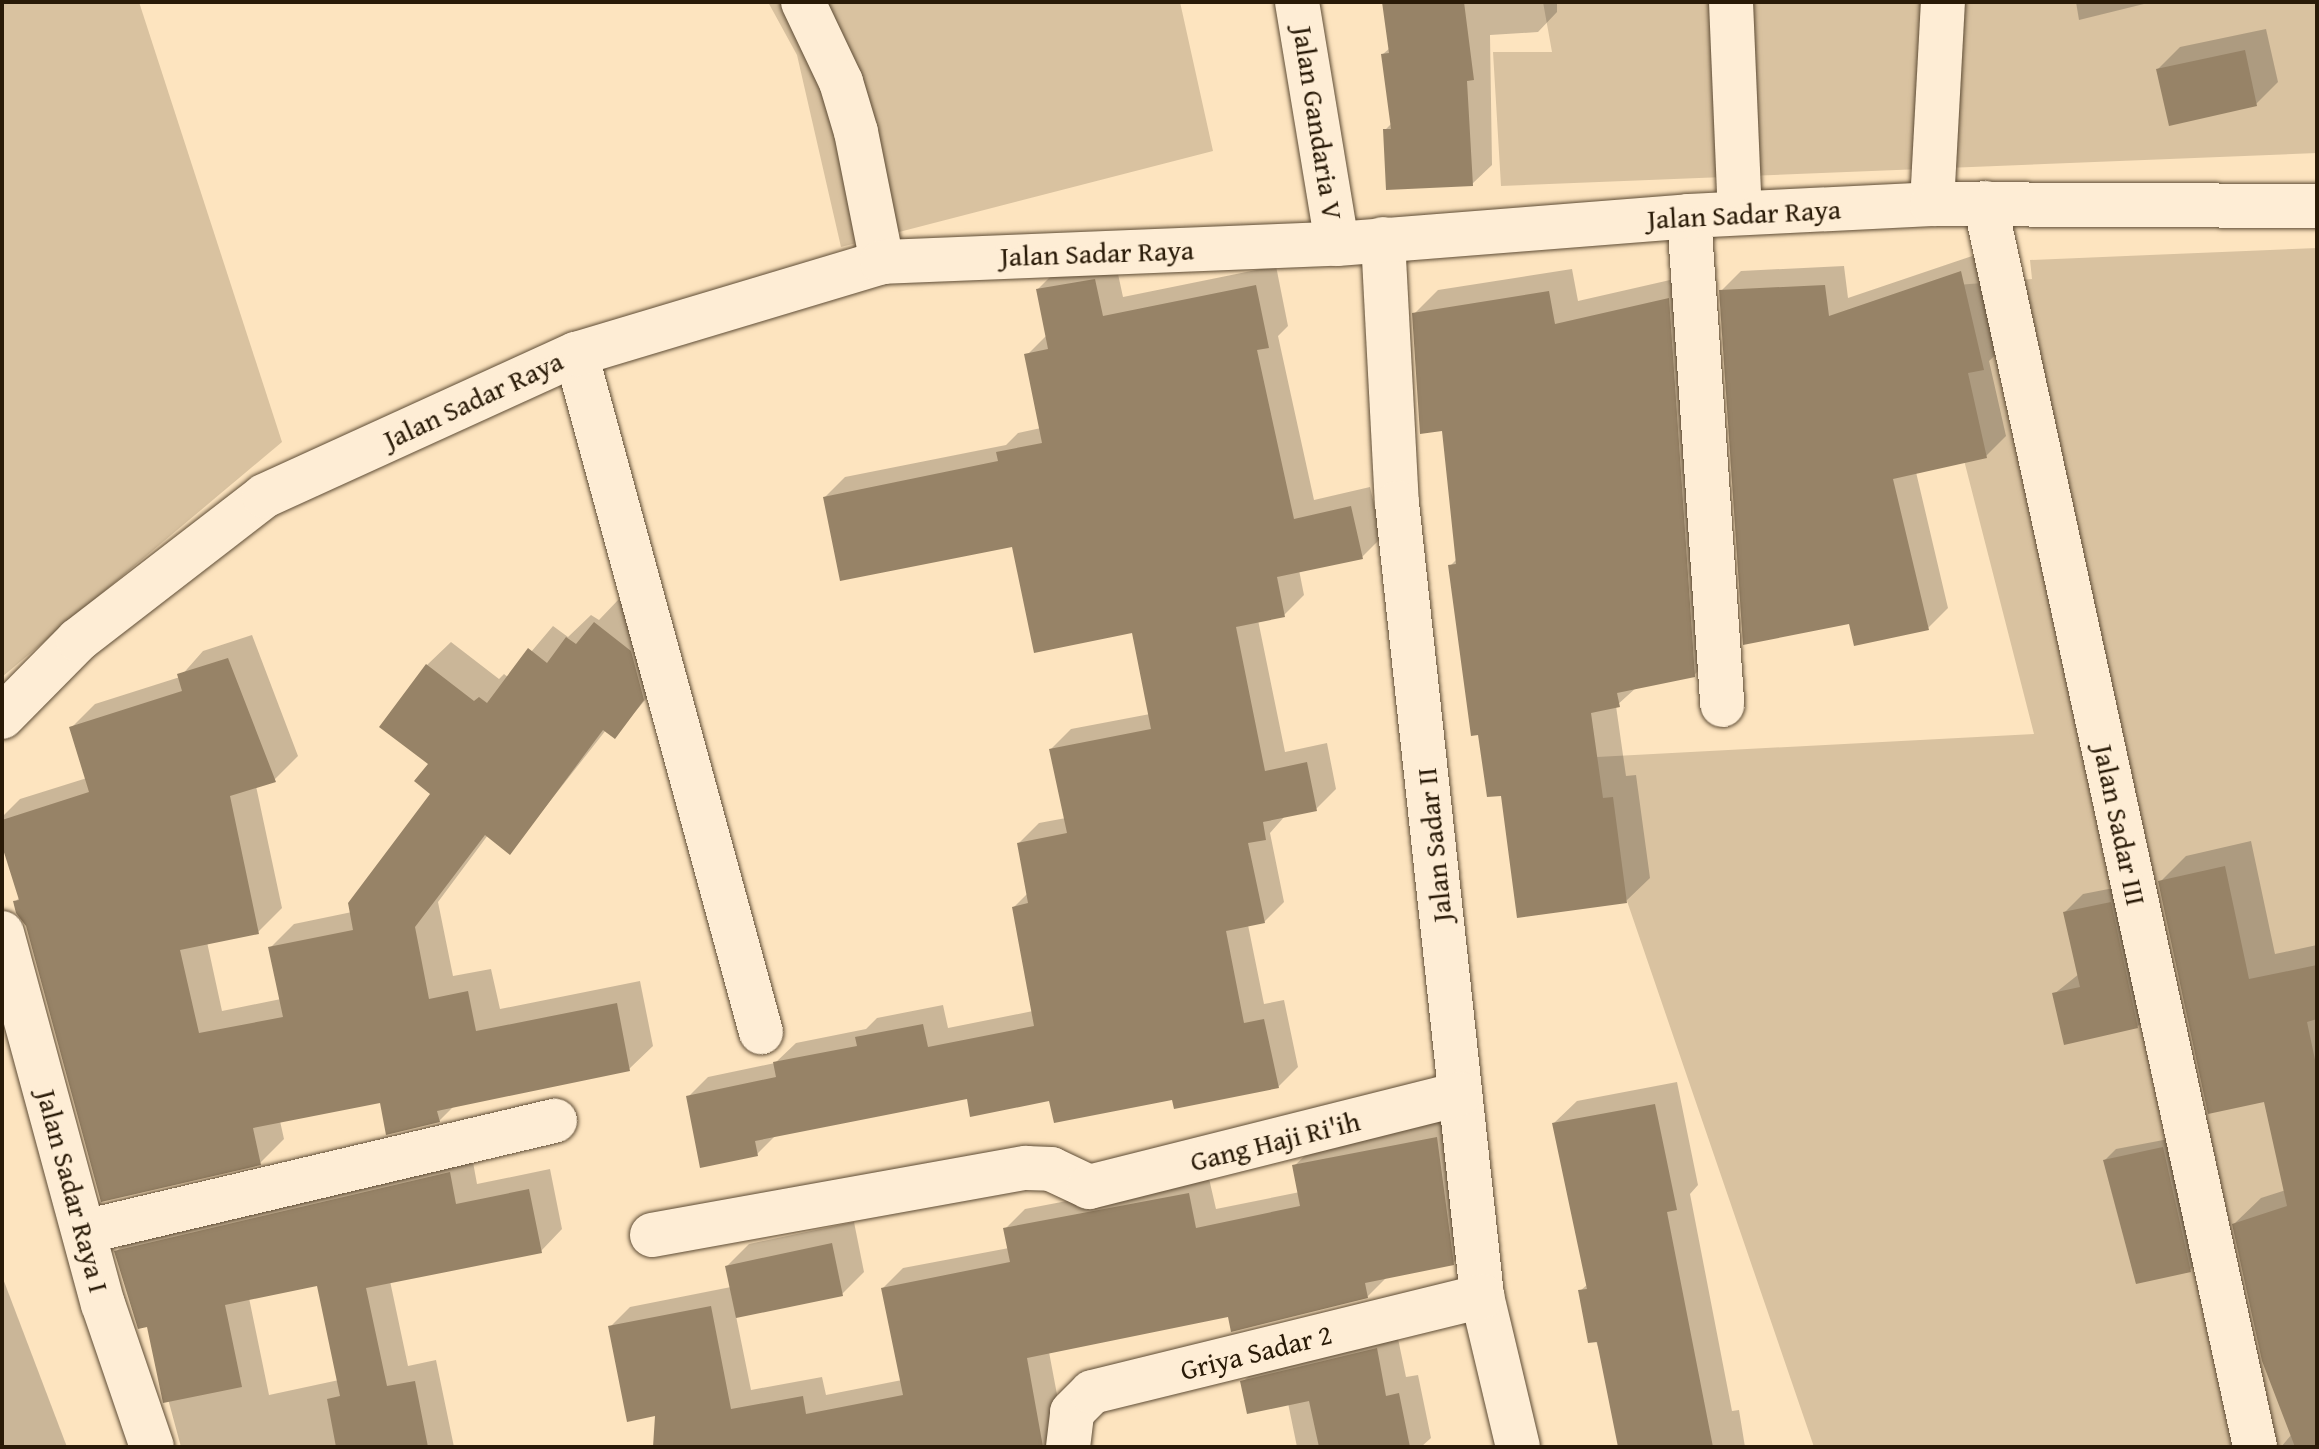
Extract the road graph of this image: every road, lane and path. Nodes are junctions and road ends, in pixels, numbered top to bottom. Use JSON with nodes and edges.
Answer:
{"nodes":[{"id":1,"x":803,"y":2,"type":"edge"},
{"id":2,"x":1297,"y":2,"type":"edge"},
{"id":3,"x":1731,"y":2,"type":"edge"},
{"id":4,"x":1943,"y":2,"type":"edge"},
{"id":5,"x":1985,"y":203,"type":"junction"},
{"id":6,"x":1932,"y":204,"type":"junction"},
{"id":7,"x":2317,"y":206,"type":"edge"},
{"id":8,"x":1740,"y":213,"type":"junction"},
{"id":9,"x":1689,"y":216,"type":"junction"},
{"id":10,"x":1383,"y":239,"type":"junction"},
{"id":11,"x":1337,"y":244,"type":"junction"},
{"id":12,"x":882,"y":262,"type":"junction"},
{"id":13,"x":576,"y":354,"type":"junction"},
{"id":14,"x":1722,"y":705,"type":"dead end"},
{"id":15,"x":2,"y":717,"type":"edge"},
{"id":16,"x":2,"y":933,"type":"edge"},
{"id":17,"x":761,"y":1032,"type":"dead end"},
{"id":18,"x":1460,"y":1094,"type":"junction"},
{"id":19,"x":555,"y":1121,"type":"dead end"},
{"id":20,"x":84,"y":1232,"type":"junction"},
{"id":21,"x":652,"y":1235,"type":"dead end"},
{"id":22,"x":1482,"y":1296,"type":"junction"},
{"id":23,"x":152,"y":1447,"type":"edge"},
{"id":24,"x":1068,"y":1447,"type":"edge"},
{"id":25,"x":1518,"y":1447,"type":"edge"},
{"id":26,"x":2255,"y":1447,"type":"edge"}],
"edges":[{"from":1,"to":12,"type":"street"},
{"from":2,"to":11,"type":"street","name":"Jalan Gandaria V"},
{"from":3,"to":8,"type":"street"},
{"from":4,"to":6,"type":"street"},
{"from":5,"to":6,"type":"street","name":"Jalan Sadar Raya"},
{"from":5,"to":7,"type":"street","name":"Jalan Sadar Raya"},
{"from":5,"to":26,"type":"street","name":"Jalan Sadar III"},
{"from":6,"to":8,"type":"street","name":"Jalan Sadar Raya"},
{"from":8,"to":9,"type":"street","name":"Jalan Sadar Raya"},
{"from":9,"to":10,"type":"street","name":"Jalan Sadar Raya"},
{"from":9,"to":14,"type":"street"},
{"from":10,"to":11,"type":"street","name":"Jalan Sadar Raya"},
{"from":10,"to":18,"type":"street","name":"Jalan Sadar II"},
{"from":11,"to":12,"type":"street","name":"Jalan Sadar Raya"},
{"from":12,"to":13,"type":"street","name":"Jalan Sadar Raya"},
{"from":13,"to":15,"type":"street","name":"Jalan Sadar Raya"},
{"from":13,"to":17,"type":"street"},
{"from":16,"to":20,"type":"street","name":"Jalan Sadar Raya I"},
{"from":18,"to":21,"type":"street","name":"Gang Haji Ri'ih"},
{"from":18,"to":22,"type":"street","name":"Jalan Sadar II"},
{"from":19,"to":20,"type":"street"},
{"from":20,"to":23,"type":"street","name":"Jalan Sadar Raya I"},
{"from":22,"to":24,"type":"street","name":"Griya Sadar 2"},
{"from":22,"to":25,"type":"street","name":"Jalan Sadar II"}]}
